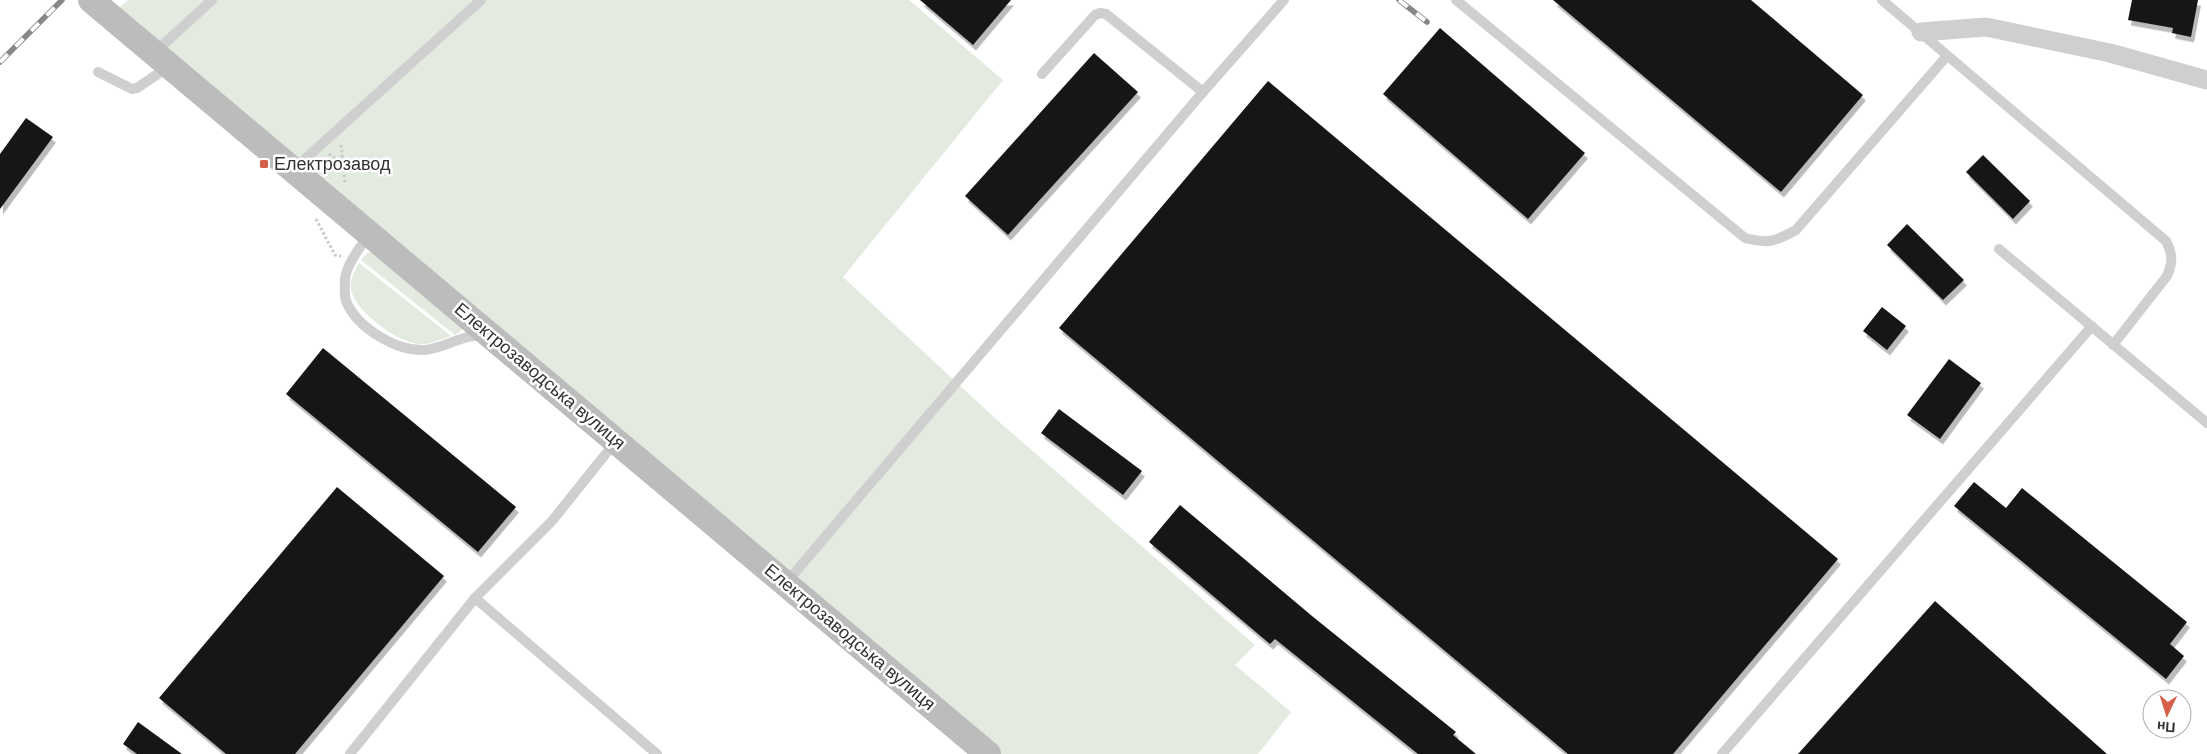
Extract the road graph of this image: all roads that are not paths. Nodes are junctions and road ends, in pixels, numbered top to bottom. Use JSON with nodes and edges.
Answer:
{"nodes":[{"id":1,"x":91,"y":0,"type":"edge"},
{"id":2,"x":212,"y":0,"type":"edge"},
{"id":3,"x":481,"y":0,"type":"edge"},
{"id":4,"x":1284,"y":0,"type":"edge"},
{"id":5,"x":1456,"y":0,"type":"edge"},
{"id":6,"x":1882,"y":0,"type":"edge"},
{"id":7,"x":1921,"y":32,"type":"junction"},
{"id":8,"x":1946,"y":57,"type":"junction"},
{"id":9,"x":161,"y":60,"type":"junction"},
{"id":10,"x":98,"y":72,"type":"dead end"},
{"id":11,"x":1042,"y":74,"type":"dead end"},
{"id":12,"x":2207,"y":80,"type":"edge"},
{"id":13,"x":1203,"y":92,"type":"junction"},
{"id":14,"x":293,"y":170,"type":"junction"},
{"id":15,"x":370,"y":233,"type":"junction"},
{"id":16,"x":1999,"y":249,"type":"dead end"},
{"id":17,"x":2092,"y":326,"type":"junction"},
{"id":18,"x":494,"y":338,"type":"junction"},
{"id":19,"x":2113,"y":345,"type":"junction"},
{"id":20,"x":2207,"y":423,"type":"edge"},
{"id":21,"x":617,"y":440,"type":"junction"},
{"id":22,"x":786,"y":583,"type":"junction"},
{"id":23,"x":475,"y":598,"type":"junction"},
{"id":24,"x":350,"y":754,"type":"edge"},
{"id":25,"x":657,"y":754,"type":"edge"},
{"id":26,"x":988,"y":754,"type":"edge"},
{"id":27,"x":1722,"y":754,"type":"edge"}],
"edges":[{"from":1,"to":9,"type":"main road","name":"Електрозаводська вулиця"},
{"from":2,"to":9,"type":"lane"},
{"from":3,"to":14,"type":"lane"},
{"from":4,"to":13,"type":"lane"},
{"from":5,"to":8,"type":"lane"},
{"from":6,"to":7,"type":"lane"},
{"from":7,"to":8,"type":"lane"},
{"from":7,"to":12,"type":"street"},
{"from":8,"to":19,"type":"lane"},
{"from":9,"to":10,"type":"lane"},
{"from":9,"to":14,"type":"main road","name":"Електрозаводська вулиця"},
{"from":11,"to":13,"type":"lane"},
{"from":13,"to":22,"type":"lane"},
{"from":14,"to":15,"type":"main road","name":"Електрозаводська вулиця"},
{"from":15,"to":18,"type":"main road","name":"Електрозаводська вулиця"},
{"from":15,"to":18,"type":"lane"},
{"from":16,"to":17,"type":"lane"},
{"from":17,"to":19,"type":"lane"},
{"from":17,"to":27,"type":"lane"},
{"from":18,"to":21,"type":"main road","name":"Електрозаводська вулиця"},
{"from":19,"to":20,"type":"lane"},
{"from":21,"to":22,"type":"main road","name":"Електрозаводська вулиця"},
{"from":21,"to":23,"type":"lane"},
{"from":22,"to":26,"type":"main road","name":"Електрозаводська вулиця"},
{"from":23,"to":24,"type":"lane"},
{"from":23,"to":25,"type":"lane"}]}
